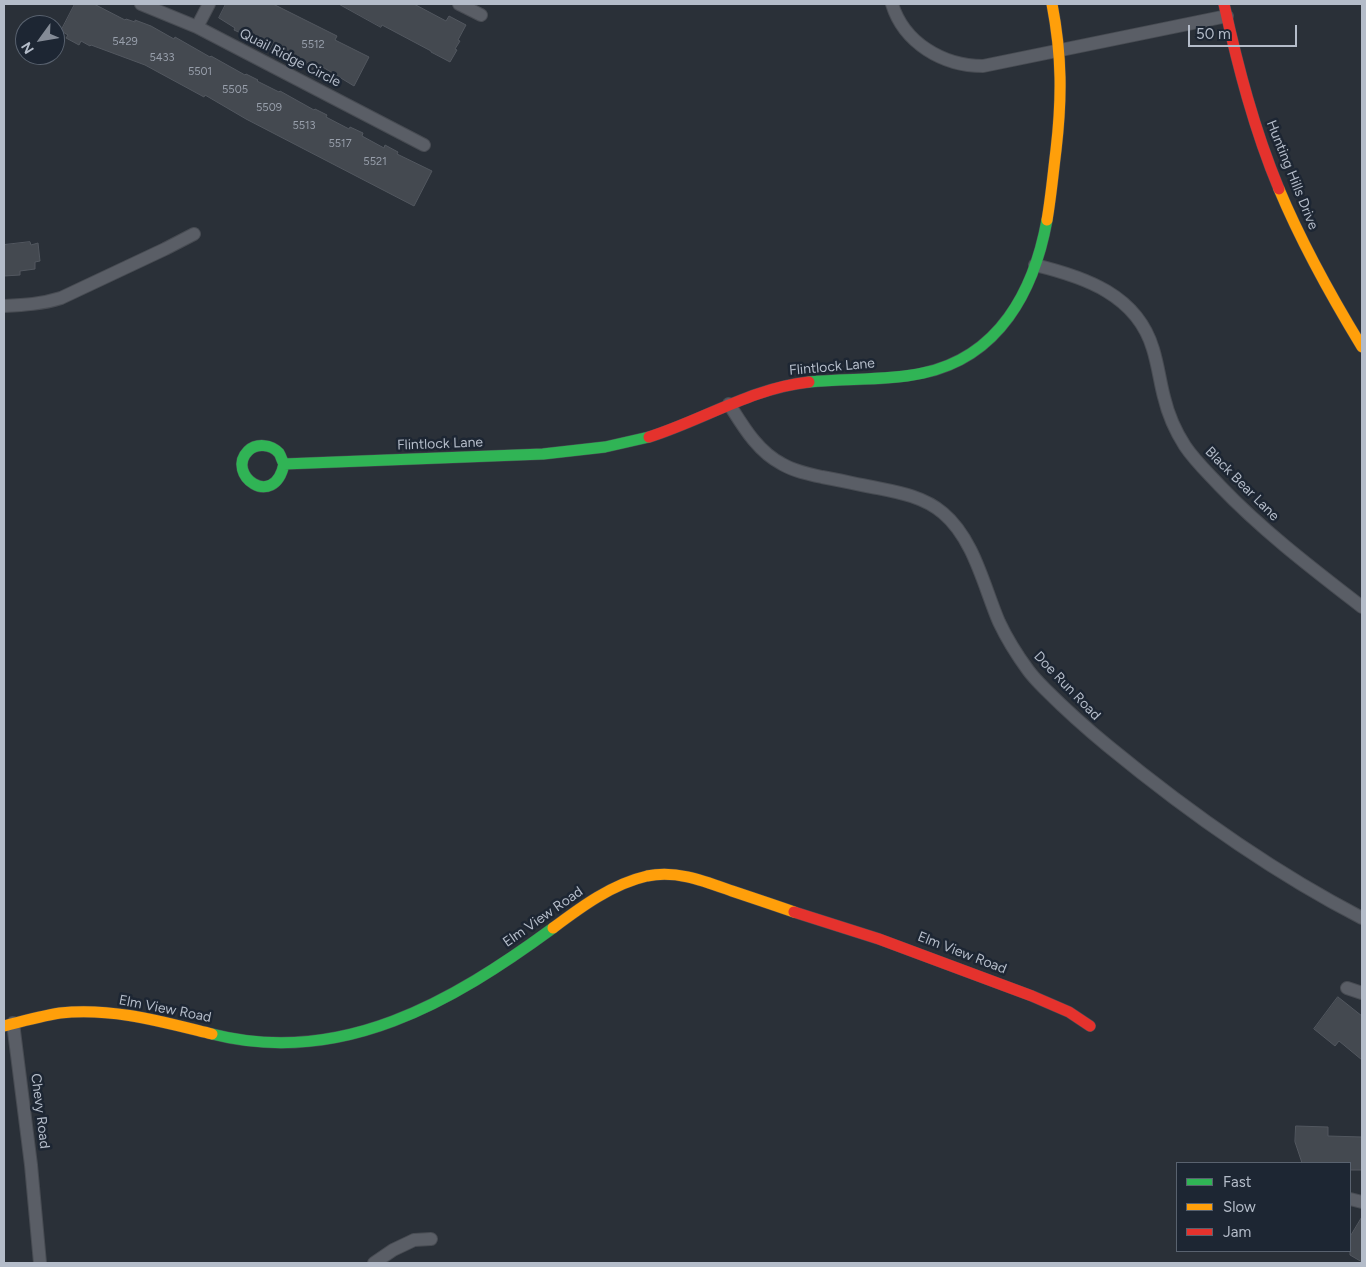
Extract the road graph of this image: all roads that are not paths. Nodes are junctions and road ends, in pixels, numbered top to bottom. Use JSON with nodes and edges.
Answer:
{"nodes":[{"id":1,"x":141,"y":4,"type":"edge"},
{"id":2,"x":209,"y":4,"type":"edge"},
{"id":3,"x":459,"y":4,"type":"edge"},
{"id":4,"x":892,"y":4,"type":"edge"},
{"id":5,"x":1052,"y":4,"type":"edge"},
{"id":6,"x":1225,"y":10,"type":"edge"},
{"id":7,"x":481,"y":15,"type":"dead end"},
{"id":8,"x":197,"y":27,"type":"junction"},
{"id":9,"x":1060,"y":50,"type":"junction"},
{"id":10,"x":424,"y":145,"type":"dead end"},
{"id":11,"x":194,"y":234,"type":"dead end"},
{"id":12,"x":1035,"y":266,"type":"junction"},
{"id":13,"x":4,"y":306,"type":"edge"},
{"id":14,"x":1362,"y":347,"type":"edge"},
{"id":15,"x":729,"y":404,"type":"junction"},
{"id":16,"x":284,"y":464,"type":"dead end"},
{"id":17,"x":1362,"y":606,"type":"edge"},
{"id":18,"x":1362,"y":918,"type":"edge"},
{"id":19,"x":1347,"y":988,"type":"dead end"},
{"id":20,"x":1362,"y":993,"type":"edge"},
{"id":21,"x":8,"y":1024,"type":"edge"},
{"id":22,"x":1090,"y":1026,"type":"dead end"},
{"id":23,"x":431,"y":1239,"type":"dead end"},
{"id":24,"x":40,"y":1263,"type":"edge"},
{"id":25,"x":374,"y":1263,"type":"edge"}],
"edges":[{"from":1,"to":8,"type":"street","name":"Quail Ridge Circle"},
{"from":2,"to":8,"type":"street"},
{"from":3,"to":7,"type":"street"},
{"from":4,"to":9,"type":"street"},
{"from":5,"to":9,"type":"street","name":"Flintlock Lane"},
{"from":6,"to":9,"type":"street"},
{"from":6,"to":14,"type":"street","name":"Hunting Hills Drive"},
{"from":8,"to":10,"type":"street","name":"Quail Ridge Circle"},
{"from":9,"to":12,"type":"street","name":"Flintlock Lane"},
{"from":11,"to":13,"type":"street"},
{"from":12,"to":15,"type":"street","name":"Flintlock Lane"},
{"from":12,"to":17,"type":"street","name":"Black Bear Lane"},
{"from":15,"to":16,"type":"street","name":"Flintlock Lane"},
{"from":15,"to":18,"type":"street","name":"Doe Run Road"},
{"from":19,"to":20,"type":"street"},
{"from":21,"to":22,"type":"street","name":"Elm View Road"},
{"from":21,"to":24,"type":"street","name":"Chevy Road"},
{"from":23,"to":25,"type":"street"}]}
